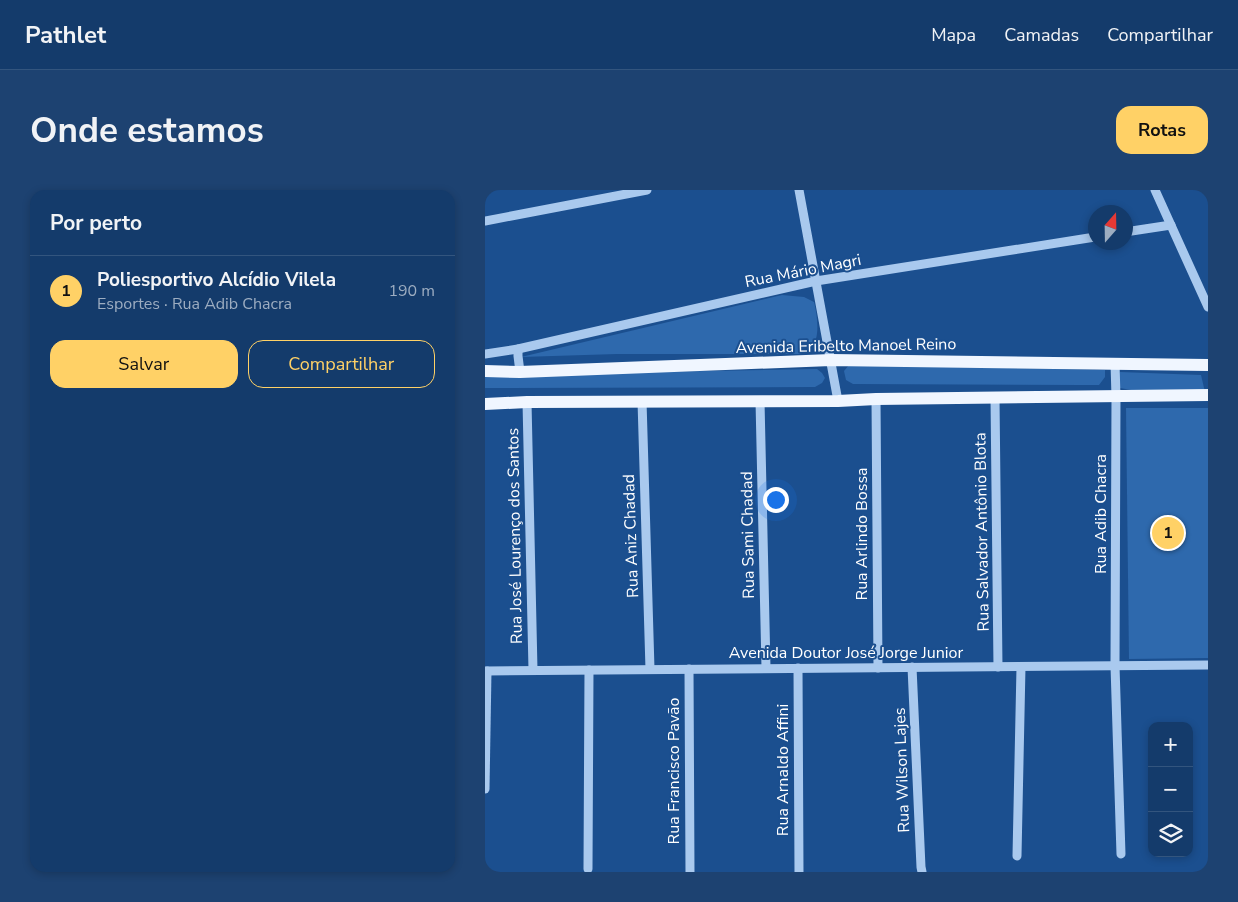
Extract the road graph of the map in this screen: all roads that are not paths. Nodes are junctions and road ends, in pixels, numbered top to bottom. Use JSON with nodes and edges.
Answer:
{"nodes":[{"id":1,"x":647,"y":190,"type":"edge"},
{"id":2,"x":799,"y":190,"type":"edge"},
{"id":3,"x":1155,"y":190,"type":"edge"},
{"id":4,"x":485,"y":221,"type":"edge"},
{"id":5,"x":1171,"y":225,"type":"junction"},
{"id":6,"x":1133,"y":231,"type":"edge"},
{"id":7,"x":1088,"y":238,"type":"edge"},
{"id":8,"x":816,"y":281,"type":"junction"},
{"id":9,"x":1208,"y":307,"type":"edge"},
{"id":10,"x":518,"y":348,"type":"junction"},
{"id":11,"x":485,"y":354,"type":"edge"},
{"id":12,"x":831,"y":360,"type":"junction"},
{"id":13,"x":1115,"y":363,"type":"junction"},
{"id":14,"x":1208,"y":365,"type":"edge"},
{"id":15,"x":485,"y":371,"type":"edge"},
{"id":16,"x":520,"y":372,"type":"junction"},
{"id":17,"x":1208,"y":395,"type":"edge"},
{"id":18,"x":1116,"y":397,"type":"junction"},
{"id":19,"x":995,"y":398,"type":"junction"},
{"id":20,"x":760,"y":400,"type":"junction"},
{"id":21,"x":876,"y":400,"type":"junction"},
{"id":22,"x":642,"y":401,"type":"junction"},
{"id":23,"x":838,"y":401,"type":"junction"},
{"id":24,"x":527,"y":402,"type":"junction"},
{"id":25,"x":485,"y":404,"type":"edge"},
{"id":26,"x":1208,"y":665,"type":"edge"},
{"id":27,"x":1115,"y":666,"type":"junction"},
{"id":28,"x":912,"y":667,"type":"junction"},
{"id":29,"x":998,"y":667,"type":"junction"},
{"id":30,"x":1021,"y":667,"type":"junction"},
{"id":31,"x":767,"y":668,"type":"junction"},
{"id":32,"x":798,"y":668,"type":"junction"},
{"id":33,"x":878,"y":668,"type":"junction"},
{"id":34,"x":650,"y":669,"type":"junction"},
{"id":35,"x":689,"y":669,"type":"junction"},
{"id":36,"x":533,"y":670,"type":"junction"},
{"id":37,"x":589,"y":670,"type":"junction"},
{"id":38,"x":486,"y":671,"type":"edge"},
{"id":39,"x":485,"y":789,"type":"edge"},
{"id":40,"x":1121,"y":854,"type":"dead end"},
{"id":41,"x":1017,"y":856,"type":"dead end"},
{"id":42,"x":588,"y":869,"type":"dead end"},
{"id":43,"x":690,"y":872,"type":"edge"},
{"id":44,"x":799,"y":872,"type":"edge"},
{"id":45,"x":922,"y":872,"type":"edge"}],
"edges":[{"from":1,"to":4,"type":"street"},
{"from":2,"to":8,"type":"street"},
{"from":3,"to":5,"type":"street"},
{"from":5,"to":6,"type":"street"},
{"from":5,"to":9,"type":"street"},
{"from":7,"to":8,"type":"street","name":"Rua Mário Magri"},
{"from":8,"to":10,"type":"street","name":"Rua Mário Magri"},
{"from":8,"to":12,"type":"street"},
{"from":10,"to":11,"type":"street","name":"Rua Mário Magri"},
{"from":10,"to":16,"type":"street"},
{"from":12,"to":13,"type":"main road","name":"Avenida Eribelto Manoel Reino"},
{"from":12,"to":16,"type":"main road","name":"Avenida Eribelto Manoel Reino"},
{"from":12,"to":23,"type":"street"},
{"from":13,"to":14,"type":"main road","name":"Avenida Eribelto Manoel Reino"},
{"from":13,"to":18,"type":"street","name":"Rua Adib Chacra"},
{"from":15,"to":16,"type":"main road","name":"Avenida Eribelto Manoel Reino"},
{"from":17,"to":18,"type":"main road"},
{"from":18,"to":19,"type":"main road"},
{"from":18,"to":27,"type":"street","name":"Rua Adib Chacra"},
{"from":19,"to":21,"type":"main road"},
{"from":19,"to":29,"type":"street","name":"Rua Salvador Antônio Blota"},
{"from":20,"to":22,"type":"main road"},
{"from":20,"to":23,"type":"main road"},
{"from":20,"to":31,"type":"street","name":"Rua Sami Chadad"},
{"from":21,"to":23,"type":"main road"},
{"from":21,"to":33,"type":"street","name":"Rua Arlindo Bossa"},
{"from":22,"to":24,"type":"main road"},
{"from":22,"to":34,"type":"street","name":"Rua Aniz Chadad"},
{"from":24,"to":25,"type":"main road"},
{"from":24,"to":36,"type":"street","name":"Rua José Lourenço dos Santos"},
{"from":26,"to":27,"type":"street","name":"Avenida Doutor José Jorge Junior"},
{"from":27,"to":30,"type":"street","name":"Avenida Doutor José Jorge Junior"},
{"from":27,"to":40,"type":"street","name":"Rua Adib Chacra"},
{"from":28,"to":29,"type":"street","name":"Avenida Doutor José Jorge Junior"},
{"from":28,"to":33,"type":"street","name":"Avenida Doutor José Jorge Junior"},
{"from":28,"to":45,"type":"street","name":"Rua Wilson Lajes"},
{"from":29,"to":30,"type":"street","name":"Avenida Doutor José Jorge Junior"},
{"from":30,"to":41,"type":"street"},
{"from":31,"to":32,"type":"street","name":"Avenida Doutor José Jorge Junior"},
{"from":31,"to":35,"type":"street","name":"Avenida Doutor José Jorge Junior"},
{"from":32,"to":33,"type":"street","name":"Avenida Doutor José Jorge Junior"},
{"from":32,"to":44,"type":"street","name":"Rua Arnaldo Affini"},
{"from":34,"to":35,"type":"street","name":"Avenida Doutor José Jorge Junior"},
{"from":34,"to":37,"type":"street","name":"Avenida Doutor José Jorge Junior"},
{"from":35,"to":43,"type":"street","name":"Rua Francisco Pavão"},
{"from":36,"to":37,"type":"street","name":"Avenida Doutor José Jorge Junior"},
{"from":36,"to":38,"type":"street","name":"Avenida Doutor José Jorge Junior"},
{"from":37,"to":42,"type":"street"},
{"from":38,"to":39,"type":"street"}]}
